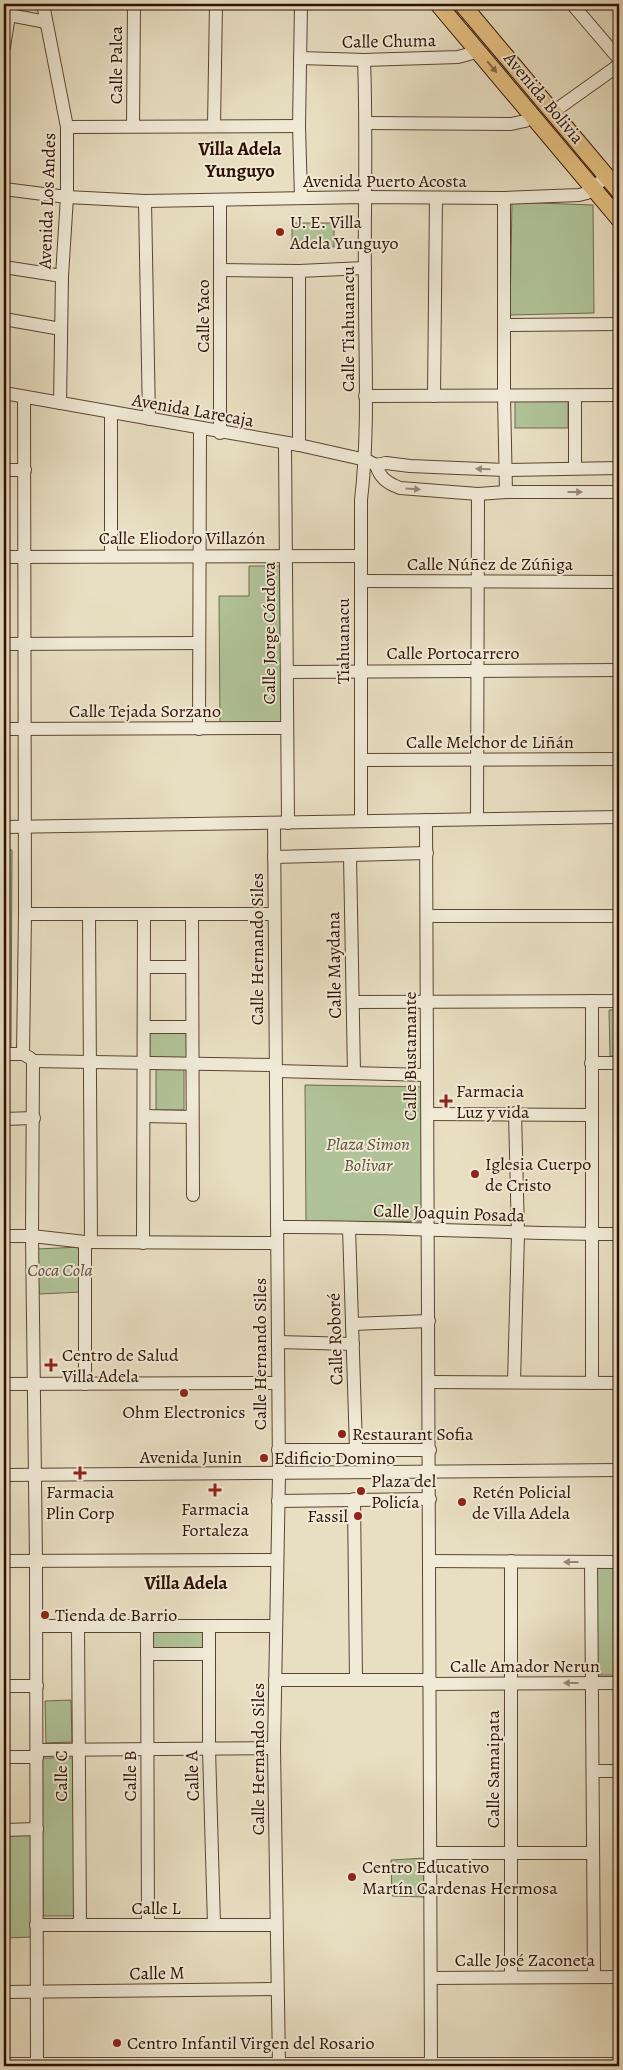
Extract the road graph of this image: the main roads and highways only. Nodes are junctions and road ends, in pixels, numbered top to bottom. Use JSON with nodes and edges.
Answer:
{"nodes":[{"id":1,"x":438,"y":4,"type":"edge"},
{"id":2,"x":462,"y":4,"type":"edge"},
{"id":3,"x":619,"y":191,"type":"edge"},
{"id":4,"x":619,"y":219,"type":"edge"}],
"edges":[{"from":1,"to":4,"type":"main road","name":"Avenida Bolivia","one_way":true},
{"from":2,"to":3,"type":"main road","name":"Avenida Bolivia"}]}
